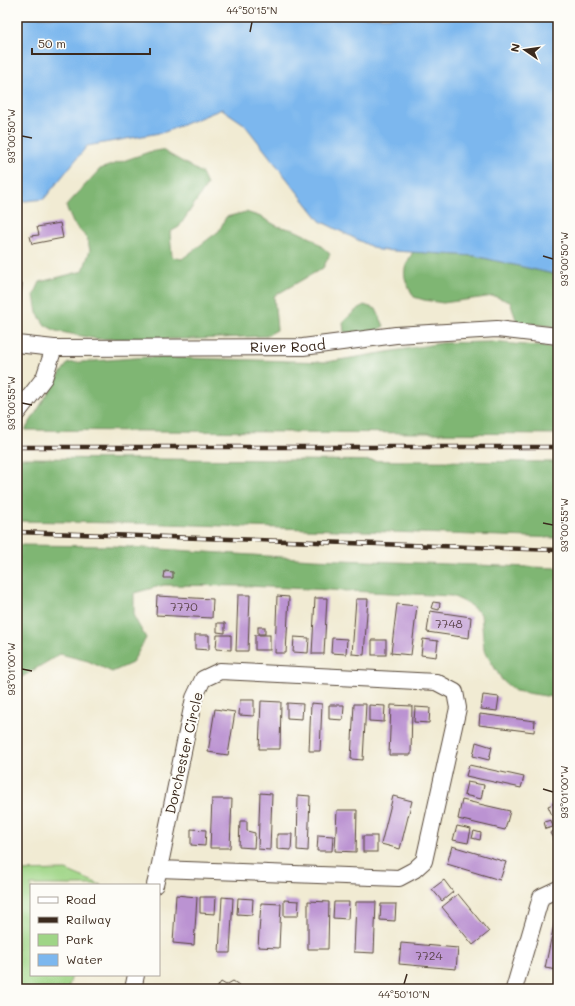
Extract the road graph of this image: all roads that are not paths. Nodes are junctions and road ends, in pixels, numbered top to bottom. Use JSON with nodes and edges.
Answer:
{"nodes":[{"id":1,"x":558,"y":336,"type":"edge"},
{"id":2,"x":17,"y":344,"type":"edge"},
{"id":3,"x":54,"y":348,"type":"junction"},
{"id":4,"x":17,"y":413,"type":"edge"},
{"id":5,"x":159,"y":869,"type":"junction"},
{"id":6,"x":155,"y":884,"type":"edge"},
{"id":7,"x":558,"y":889,"type":"edge"},
{"id":8,"x":136,"y":976,"type":"edge"},
{"id":9,"x":133,"y":989,"type":"edge"},
{"id":10,"x":514,"y":989,"type":"edge"}],
"edges":[{"from":1,"to":3,"type":"street","name":"River Road"},
{"from":2,"to":3,"type":"street","name":"River Road"},
{"from":3,"to":4,"type":"street"},
{"from":5,"to":5,"type":"street","name":"Dorchester Circle"},
{"from":5,"to":6,"type":"street"},
{"from":7,"to":10,"type":"street"},
{"from":8,"to":9,"type":"street"}]}
